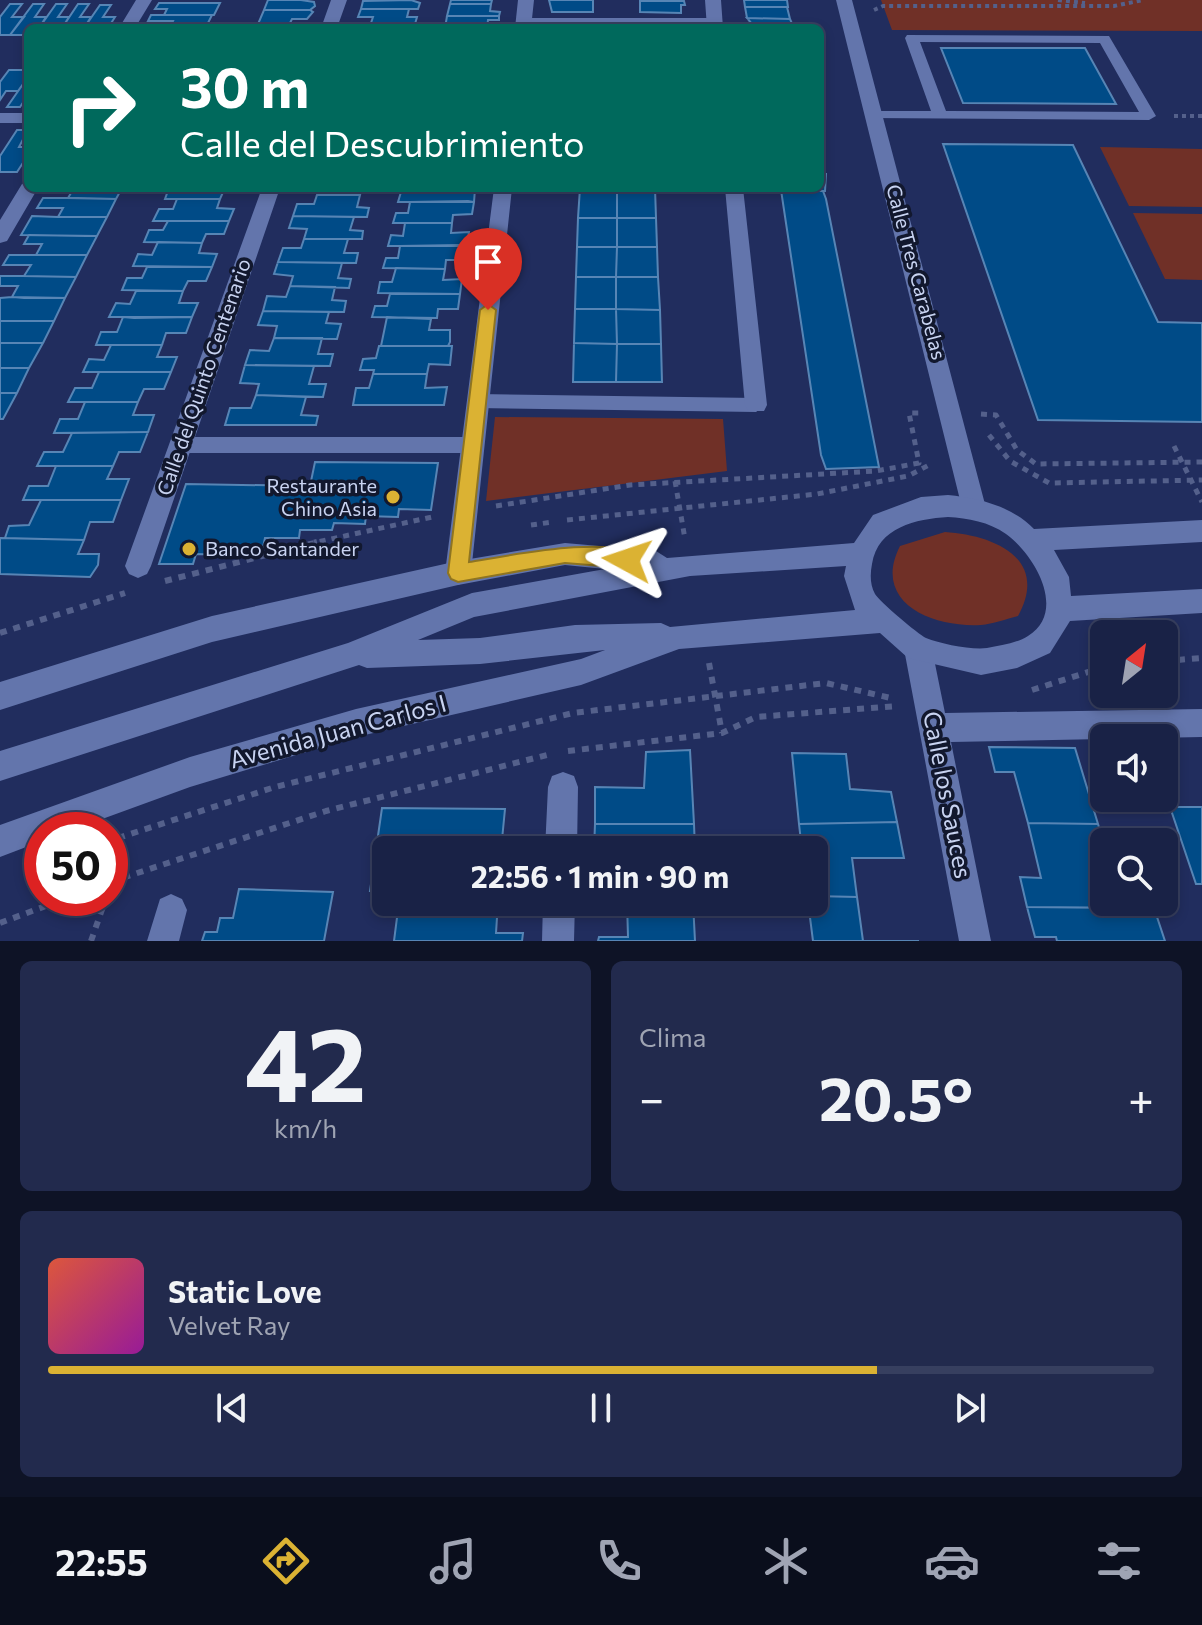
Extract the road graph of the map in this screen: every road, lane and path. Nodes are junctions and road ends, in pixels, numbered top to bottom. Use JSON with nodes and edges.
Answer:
{"nodes":[{"id":1,"x":144,"y":0,"type":"edge"},
{"id":2,"x":339,"y":0,"type":"edge"},
{"id":3,"x":526,"y":0,"type":"edge"},
{"id":4,"x":713,"y":0,"type":"edge"},
{"id":5,"x":1058,"y":0,"type":"edge"},
{"id":6,"x":1143,"y":0,"type":"edge"},
{"id":7,"x":845,"y":6,"type":"edge"},
{"id":8,"x":1114,"y":6,"type":"junction"},
{"id":9,"x":129,"y":24,"type":"edge"},
{"id":10,"x":330,"y":24,"type":"edge"},
{"id":11,"x":524,"y":24,"type":"edge"},
{"id":12,"x":715,"y":24,"type":"edge"},
{"id":13,"x":875,"y":115,"type":"junction"},
{"id":14,"x":940,"y":115,"type":"junction"},
{"id":15,"x":0,"y":118,"type":"edge"},
{"id":16,"x":24,"y":118,"type":"edge"},
{"id":17,"x":27,"y":192,"type":"edge"},
{"id":18,"x":270,"y":192,"type":"edge"},
{"id":19,"x":503,"y":192,"type":"edge"},
{"id":20,"x":734,"y":192,"type":"edge"},
{"id":21,"x":0,"y":236,"type":"edge"},
{"id":22,"x":477,"y":401,"type":"junction"},
{"id":23,"x":756,"y":405,"type":"joint"},
{"id":24,"x":952,"y":412,"type":"junction"},
{"id":25,"x":181,"y":445,"type":"junction"},
{"id":26,"x":472,"y":445,"type":"junction"},
{"id":27,"x":1174,"y":446,"type":"dead end"},
{"id":28,"x":1202,"y":462,"type":"edge"},
{"id":29,"x":1183,"y":463,"type":"junction"},
{"id":30,"x":1202,"y":503,"type":"edge"},
{"id":31,"x":974,"y":508,"type":"junction"},
{"id":32,"x":463,"y":511,"type":"junction"},
{"id":33,"x":1202,"y":531,"type":"edge"},
{"id":34,"x":1031,"y":540,"type":"junction"},
{"id":35,"x":861,"y":554,"type":"junction"},
{"id":36,"x":690,"y":565,"type":"junction"},
{"id":37,"x":138,"y":566,"type":"dead end"},
{"id":38,"x":458,"y":573,"type":"junction"},
{"id":39,"x":160,"y":583,"type":"dead end"},
{"id":40,"x":130,"y":592,"type":"dead end"},
{"id":41,"x":1202,"y":601,"type":"edge"},
{"id":42,"x":1059,"y":609,"type":"junction"},
{"id":43,"x":882,"y":620,"type":"junction"},
{"id":44,"x":0,"y":633,"type":"edge"},
{"id":45,"x":679,"y":636,"type":"junction"},
{"id":46,"x":918,"y":649,"type":"junction"},
{"id":47,"x":349,"y":656,"type":"junction"},
{"id":48,"x":1202,"y":658,"type":"edge"},
{"id":49,"x":1178,"y":660,"type":"edge"},
{"id":50,"x":1090,"y":671,"type":"edge"},
{"id":51,"x":1019,"y":694,"type":"dead end"},
{"id":52,"x":0,"y":696,"type":"edge"},
{"id":53,"x":931,"y":716,"type":"junction"},
{"id":54,"x":1202,"y":723,"type":"edge"},
{"id":55,"x":565,"y":751,"type":"dead end"},
{"id":56,"x":550,"y":754,"type":"dead end"},
{"id":57,"x":0,"y":766,"type":"edge"},
{"id":58,"x":563,"y":787,"type":"dead end"},
{"id":59,"x":128,"y":835,"type":"edge"},
{"id":60,"x":561,"y":836,"type":"edge"},
{"id":61,"x":0,"y":841,"type":"edge"},
{"id":62,"x":128,"y":877,"type":"edge"},
{"id":63,"x":24,"y":914,"type":"edge"},
{"id":64,"x":100,"y":916,"type":"edge"},
{"id":65,"x":559,"y":916,"type":"edge"},
{"id":66,"x":0,"y":923,"type":"edge"},
{"id":67,"x":91,"y":941,"type":"edge"},
{"id":68,"x":558,"y":941,"type":"edge"},
{"id":69,"x":975,"y":941,"type":"edge"}],
"edges":[{"from":1,"to":9,"type":"street"},
{"from":2,"to":10,"type":"street"},
{"from":3,"to":11,"type":"street"},
{"from":4,"to":12,"type":"street"},
{"from":5,"to":8,"type":"path"},
{"from":6,"to":8,"type":"path"},
{"from":7,"to":8,"type":"path"},
{"from":7,"to":13,"type":"street","name":"Calle Tres Carabelas"},
{"from":13,"to":14,"type":"lane"},
{"from":13,"to":24,"type":"street","name":"Calle Tres Carabelas"},
{"from":14,"to":14,"type":"lane"},
{"from":15,"to":16,"type":"street"},
{"from":17,"to":21,"type":"street"},
{"from":18,"to":25,"type":"street","name":"Calle del Quinto Centenario"},
{"from":19,"to":22,"type":"street"},
{"from":20,"to":23,"type":"street"},
{"from":22,"to":23,"type":"lane"},
{"from":22,"to":26,"type":"street"},
{"from":24,"to":29,"type":"path"},
{"from":24,"to":31,"type":"street","name":"Calle Tres Carabelas"},
{"from":24,"to":32,"type":"path"},
{"from":25,"to":26,"type":"lane"},
{"from":25,"to":37,"type":"street","name":"Calle del Quinto Centenario"},
{"from":26,"to":32,"type":"street"},
{"from":27,"to":29,"type":"path"},
{"from":28,"to":29,"type":"path"},
{"from":29,"to":30,"type":"path"},
{"from":31,"to":34,"type":"street"},
{"from":31,"to":35,"type":"street"},
{"from":32,"to":38,"type":"street"},
{"from":32,"to":39,"type":"path"},
{"from":33,"to":34,"type":"street"},
{"from":34,"to":42,"type":"street"},
{"from":35,"to":36,"type":"street","name":"Avenida Juan Carlos I"},
{"from":35,"to":43,"type":"street"},
{"from":36,"to":38,"type":"street","name":"Avenida Juan Carlos I"},
{"from":36,"to":47,"type":"street","name":"Avenida Juan Carlos I"},
{"from":38,"to":52,"type":"street","name":"Avenida Juan Carlos I"},
{"from":40,"to":44,"type":"path"},
{"from":41,"to":42,"type":"street"},
{"from":42,"to":46,"type":"street"},
{"from":43,"to":45,"type":"street","name":"Avenida Juan Carlos I"},
{"from":43,"to":46,"type":"street"},
{"from":45,"to":47,"type":"street","name":"Avenida Juan Carlos I"},
{"from":45,"to":61,"type":"street","name":"Avenida Juan Carlos I"},
{"from":46,"to":53,"type":"street","name":"Calle los Sauces"},
{"from":47,"to":57,"type":"street","name":"Avenida Juan Carlos I"},
{"from":48,"to":49,"type":"path"},
{"from":50,"to":51,"type":"path"},
{"from":53,"to":54,"type":"street"},
{"from":53,"to":55,"type":"path"},
{"from":53,"to":59,"type":"path"},
{"from":53,"to":69,"type":"street","name":"Calle los Sauces"},
{"from":56,"to":62,"type":"path"},
{"from":58,"to":60,"type":"street"},
{"from":63,"to":66,"type":"path"},
{"from":64,"to":67,"type":"path"},
{"from":65,"to":68,"type":"street"}]}
